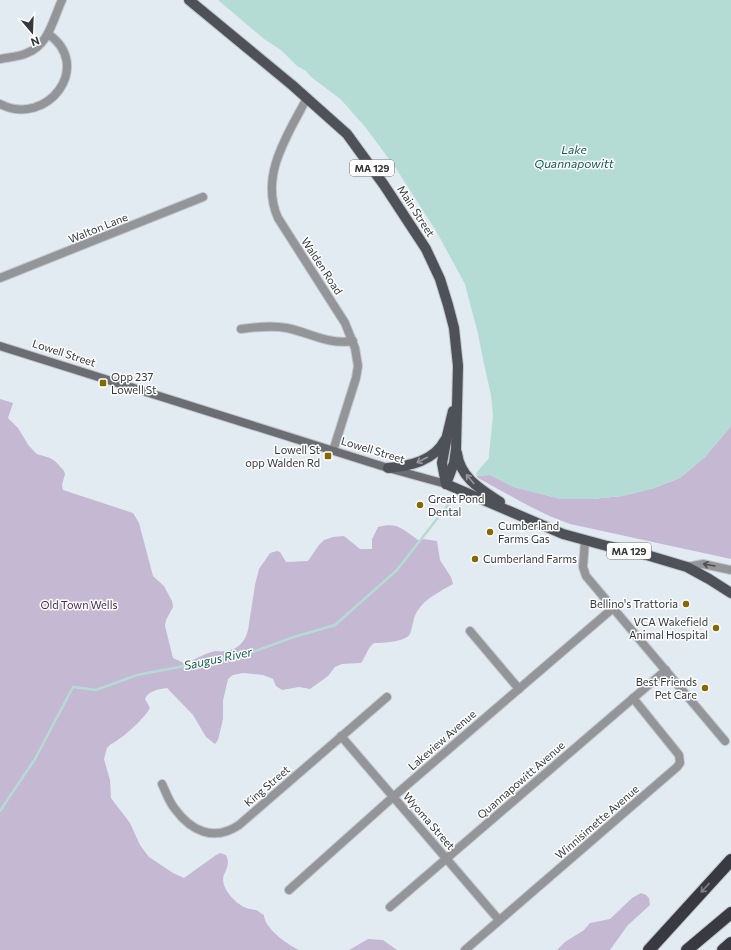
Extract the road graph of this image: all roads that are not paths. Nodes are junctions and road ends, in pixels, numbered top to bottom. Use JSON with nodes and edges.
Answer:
{"nodes":[{"id":1,"x":62,"y":0,"type":"edge"},
{"id":2,"x":189,"y":0,"type":"edge"},
{"id":3,"x":48,"y":34,"type":"junction"},
{"id":4,"x":0,"y":59,"type":"edge"},
{"id":5,"x":307,"y":98,"type":"junction"},
{"id":6,"x":0,"y":104,"type":"edge"},
{"id":7,"x":204,"y":197,"type":"dead end"},
{"id":8,"x":0,"y":278,"type":"edge"},
{"id":9,"x":241,"y":329,"type":"dead end"},
{"id":10,"x":353,"y":341,"type":"junction"},
{"id":11,"x":0,"y":346,"type":"edge"},
{"id":12,"x":457,"y":396,"type":"junction"},
{"id":13,"x":447,"y":436,"type":"junction"},
{"id":14,"x":456,"y":449,"type":"junction"},
{"id":15,"x":333,"y":451,"type":"junction"},
{"id":16,"x":388,"y":468,"type":"junction"},
{"id":17,"x":446,"y":484,"type":"junction"},
{"id":18,"x":524,"y":517,"type":"junction"},
{"id":19,"x":585,"y":540,"type":"junction"},
{"id":20,"x":688,"y":567,"type":"junction"},
{"id":21,"x":731,"y":570,"type":"edge"},
{"id":22,"x":731,"y":593,"type":"edge"},
{"id":23,"x":612,"y":609,"type":"junction"},
{"id":24,"x":470,"y":631,"type":"dead end"},
{"id":25,"x":666,"y":670,"type":"junction"},
{"id":26,"x":519,"y":689,"type":"junction"},
{"id":27,"x":387,"y":697,"type":"dead end"},
{"id":28,"x":633,"y":698,"type":"junction"},
{"id":29,"x":341,"y":736,"type":"junction"},
{"id":30,"x":724,"y":741,"type":"dead end"},
{"id":31,"x":162,"y":784,"type":"dead end"},
{"id":32,"x":393,"y":797,"type":"junction"},
{"id":33,"x":446,"y":859,"type":"junction"},
{"id":34,"x":731,"y":860,"type":"edge"},
{"id":35,"x":289,"y":890,"type":"dead end"},
{"id":36,"x":390,"y":907,"type":"dead end"},
{"id":37,"x":731,"y":913,"type":"edge"},
{"id":38,"x":499,"y":920,"type":"junction"},
{"id":39,"x":731,"y":943,"type":"edge"},
{"id":40,"x":465,"y":950,"type":"edge"},
{"id":41,"x":649,"y":950,"type":"edge"},
{"id":42,"x":687,"y":950,"type":"edge"},
{"id":43,"x":723,"y":950,"type":"edge"}],
"edges":[{"from":1,"to":3,"type":"street"},
{"from":2,"to":5,"type":"main road","name":"Main Street","number":"MA 129"},
{"from":3,"to":4,"type":"street"},
{"from":3,"to":6,"type":"street"},
{"from":5,"to":10,"type":"street","name":"Walden Road"},
{"from":5,"to":12,"type":"main road","name":"Main Street","number":"MA 129"},
{"from":7,"to":8,"type":"street","name":"Walton Lane"},
{"from":9,"to":10,"type":"street"},
{"from":10,"to":15,"type":"street","name":"Walden Road"},
{"from":11,"to":15,"type":"main road","name":"Lowell Street"},
{"from":12,"to":13,"type":"main road","name":"Main Street","number":"MA 129"},
{"from":12,"to":14,"type":"main road","name":"Main Street","number":"MA 129"},
{"from":13,"to":16,"type":"main road","one_way":true},
{"from":13,"to":17,"type":"main road","name":"Main Street","number":"MA 129"},
{"from":14,"to":17,"type":"main road","name":"Main Street"},
{"from":18,"to":14,"type":"main road","number":"MA 129","one_way":true},
{"from":15,"to":16,"type":"main road","name":"Lowell Street"},
{"from":16,"to":17,"type":"main road","name":"Lowell Street"},
{"from":17,"to":18,"type":"main road","name":"Lowell Street","number":"MA 129"},
{"from":18,"to":19,"type":"main road","name":"Lowell Street","number":"MA 129"},
{"from":19,"to":20,"type":"main road","name":"Lowell Street","number":"MA 129"},
{"from":19,"to":23,"type":"street"},
{"from":21,"to":20,"type":"street","one_way":true},
{"from":20,"to":22,"type":"main road","name":"Lowell Street","number":"MA 129"},
{"from":23,"to":25,"type":"street"},
{"from":23,"to":26,"type":"street","name":"Lakeview Avenue"},
{"from":24,"to":26,"type":"street"},
{"from":25,"to":28,"type":"street","name":"Quannapowitt Avenue"},
{"from":25,"to":30,"type":"street"},
{"from":26,"to":32,"type":"street","name":"Lakeview Avenue"},
{"from":27,"to":29,"type":"street","name":"King Street"},
{"from":28,"to":33,"type":"street","name":"Quannapowitt Avenue"},
{"from":28,"to":38,"type":"street","name":"Winnisimette Avenue"},
{"from":29,"to":31,"type":"street","name":"King Street"},
{"from":29,"to":32,"type":"street","name":"Wyoma Street"},
{"from":32,"to":33,"type":"street","name":"Wyoma Street"},
{"from":32,"to":35,"type":"street","name":"Lakeview Avenue"},
{"from":33,"to":36,"type":"street","name":"Quannapowitt Avenue"},
{"from":33,"to":38,"type":"street","name":"Wyoma Street"},
{"from":34,"to":41,"type":"highway","one_way":true},
{"from":37,"to":42,"type":"highway"},
{"from":38,"to":40,"type":"street","name":"Winnisimette Avenue"},
{"from":39,"to":43,"type":"highway"}]}
